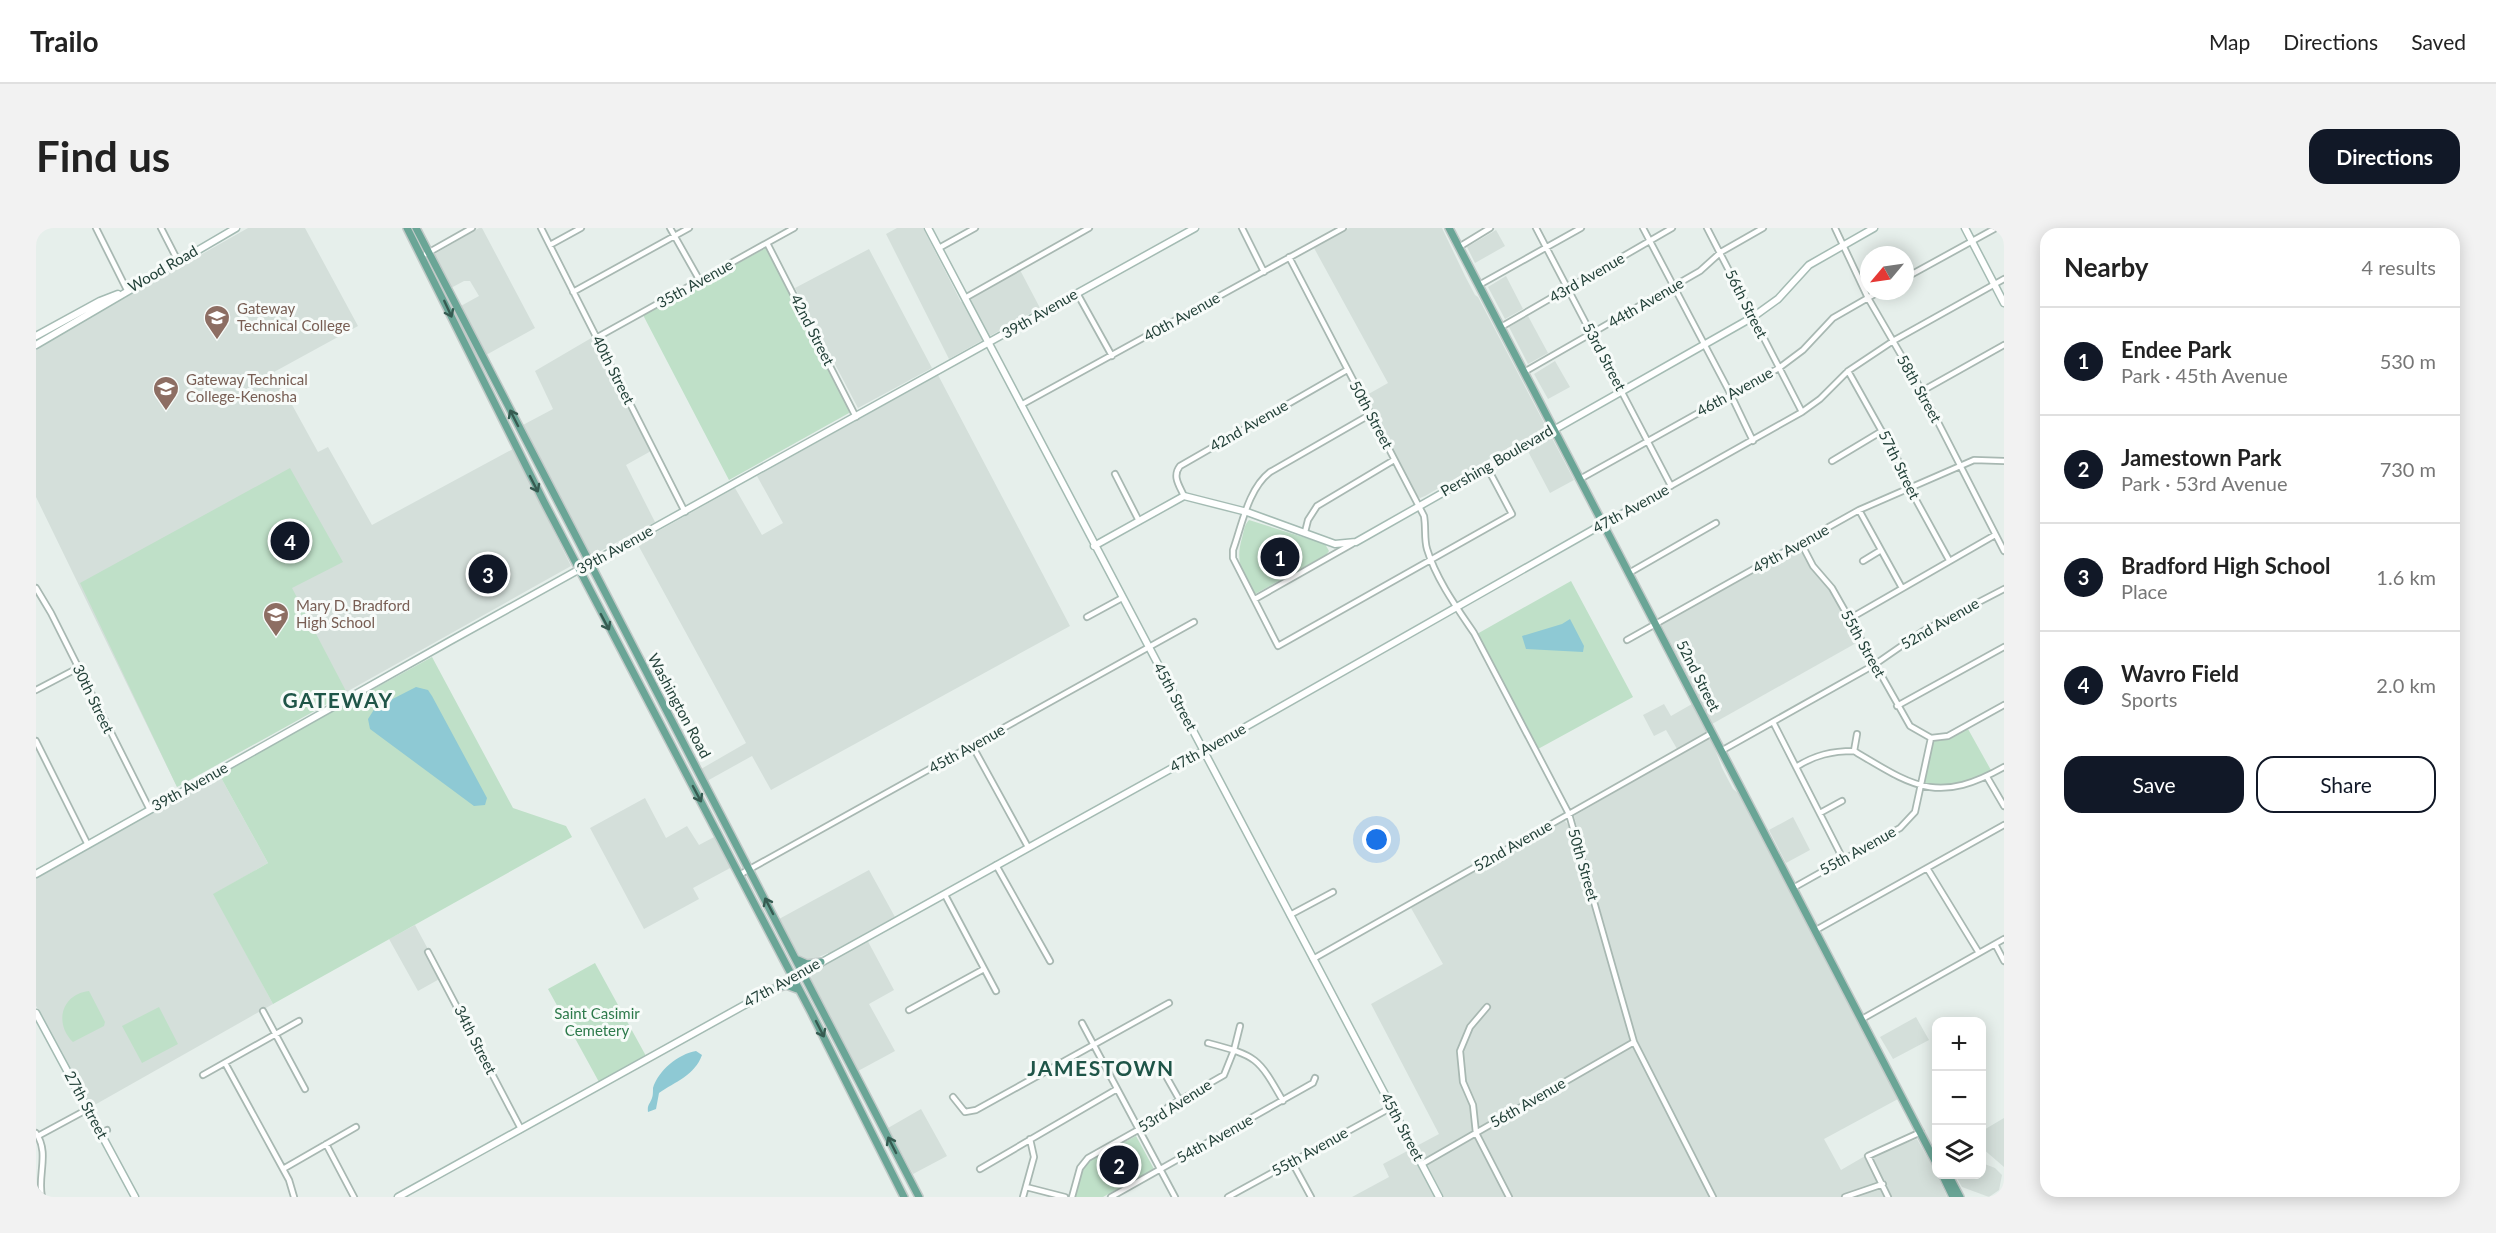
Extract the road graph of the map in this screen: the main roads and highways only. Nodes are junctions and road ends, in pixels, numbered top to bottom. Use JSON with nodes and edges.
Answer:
{"nodes":[{"id":1,"x":407,"y":228,"type":"edge"},
{"id":2,"x":416,"y":228,"type":"edge"},
{"id":3,"x":1449,"y":228,"type":"edge"},
{"id":4,"x":425,"y":254,"type":"junction"},
{"id":5,"x":437,"y":278,"type":"junction"},
{"id":6,"x":543,"y":502,"type":"junction"},
{"id":7,"x":568,"y":525,"type":"junction"},
{"id":8,"x":796,"y":958,"type":"junction"},
{"id":9,"x":821,"y":962,"type":"road end"},
{"id":10,"x":768,"y":991,"type":"road end"},
{"id":11,"x":800,"y":992,"type":"junction"},
{"id":12,"x":1922,"y":1134,"type":"junction"},
{"id":13,"x":1932,"y":1150,"type":"edge"},
{"id":14,"x":1932,"y":1155,"type":"edge"},
{"id":15,"x":909,"y":1178,"type":"junction"},
{"id":16,"x":1944,"y":1179,"type":"edge"},
{"id":17,"x":1946,"y":1179,"type":"edge"},
{"id":18,"x":1950,"y":1179,"type":"edge"},
{"id":19,"x":897,"y":1184,"type":"junction"},
{"id":20,"x":1958,"y":1196,"type":"edge"},
{"id":21,"x":904,"y":1197,"type":"edge"},
{"id":22,"x":919,"y":1197,"type":"edge"},
{"id":23,"x":1949,"y":1197,"type":"edge"}],
"edges":[{"from":1,"to":4,"type":"main road","name":"Washington Road"},
{"from":2,"to":4,"type":"main road","name":"Washington Road"},
{"from":3,"to":12,"type":"main road","name":"52nd Street"},
{"from":4,"to":5,"type":"main road","name":"Washington Road"},
{"from":5,"to":6,"type":"main road","name":"Washington Road","one_way":true},
{"from":7,"to":5,"type":"main road","name":"Washington Road","one_way":true},
{"from":6,"to":7,"type":"main road"},
{"from":6,"to":11,"type":"main road","name":"Washington Road","one_way":true},
{"from":8,"to":7,"type":"main road","name":"Washington Road","one_way":true},
{"from":8,"to":9,"type":"main road"},
{"from":15,"to":8,"type":"main road","name":"Washington Road","one_way":true},
{"from":10,"to":11,"type":"main road"},
{"from":11,"to":19,"type":"main road","name":"Washington Road","one_way":true},
{"from":12,"to":13,"type":"main road","name":"52nd Street"},
{"from":12,"to":14,"type":"main road","name":"52nd Street"},
{"from":15,"to":19,"type":"main road"},
{"from":15,"to":22,"type":"main road","name":"Washington Road"},
{"from":16,"to":23,"type":"main road"},
{"from":17,"to":20,"type":"main road"},
{"from":18,"to":20,"type":"main road"},
{"from":19,"to":21,"type":"main road","name":"Washington Road"}]}
